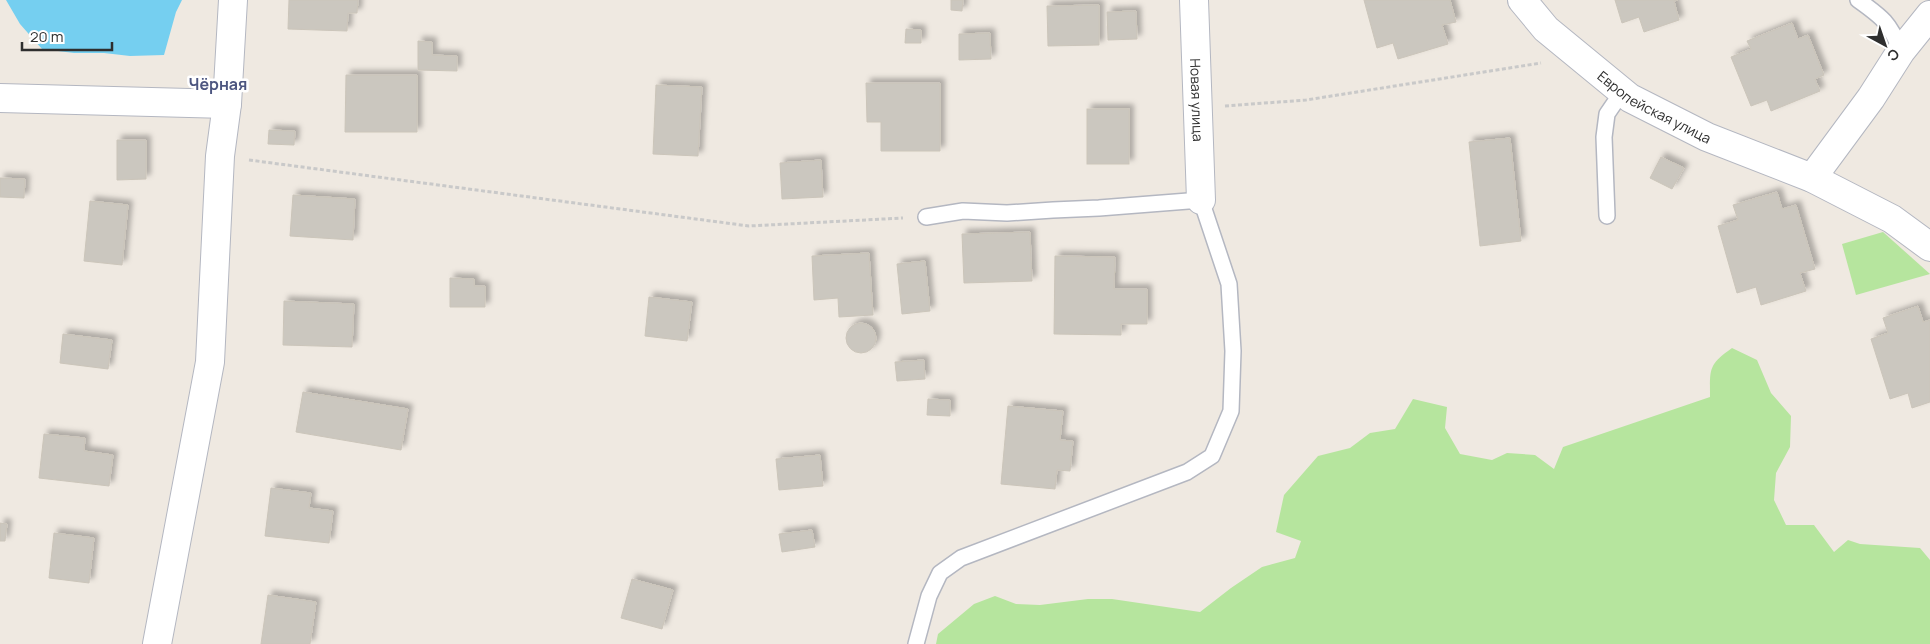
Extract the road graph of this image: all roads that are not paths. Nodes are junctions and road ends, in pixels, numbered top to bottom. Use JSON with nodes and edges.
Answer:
{"nodes":[{"id":1,"x":233,"y":0,"type":"edge"},
{"id":2,"x":1194,"y":0,"type":"edge"},
{"id":3,"x":1522,"y":0,"type":"edge"},
{"id":4,"x":1858,"y":0,"type":"edge"},
{"id":5,"x":1930,"y":15,"type":"edge"},
{"id":6,"x":1902,"y":51,"type":"junction"},
{"id":7,"x":1622,"y":92,"type":"junction"},
{"id":8,"x":0,"y":98,"type":"edge"},
{"id":9,"x":227,"y":104,"type":"junction"},
{"id":10,"x":1812,"y":178,"type":"junction"},
{"id":11,"x":1201,"y":200,"type":"junction"},
{"id":12,"x":1607,"y":216,"type":"dead end"},
{"id":13,"x":926,"y":217,"type":"road end"},
{"id":14,"x":1930,"y":248,"type":"edge"},
{"id":15,"x":157,"y":644,"type":"edge"},
{"id":16,"x":916,"y":644,"type":"edge"}],
"edges":[{"from":1,"to":9,"type":"street"},
{"from":2,"to":11,"type":"street","name":"Новая улица"},
{"from":3,"to":7,"type":"street","name":"Европейская улица"},
{"from":4,"to":6,"type":"lane"},
{"from":5,"to":6,"type":"street"},
{"from":6,"to":10,"type":"street"},
{"from":7,"to":10,"type":"street","name":"Европейская улица"},
{"from":7,"to":12,"type":"lane"},
{"from":8,"to":9,"type":"street"},
{"from":9,"to":15,"type":"street"},
{"from":10,"to":14,"type":"street","name":"Европейская улица"},
{"from":11,"to":13,"type":"lane"},
{"from":11,"to":16,"type":"lane"}]}
